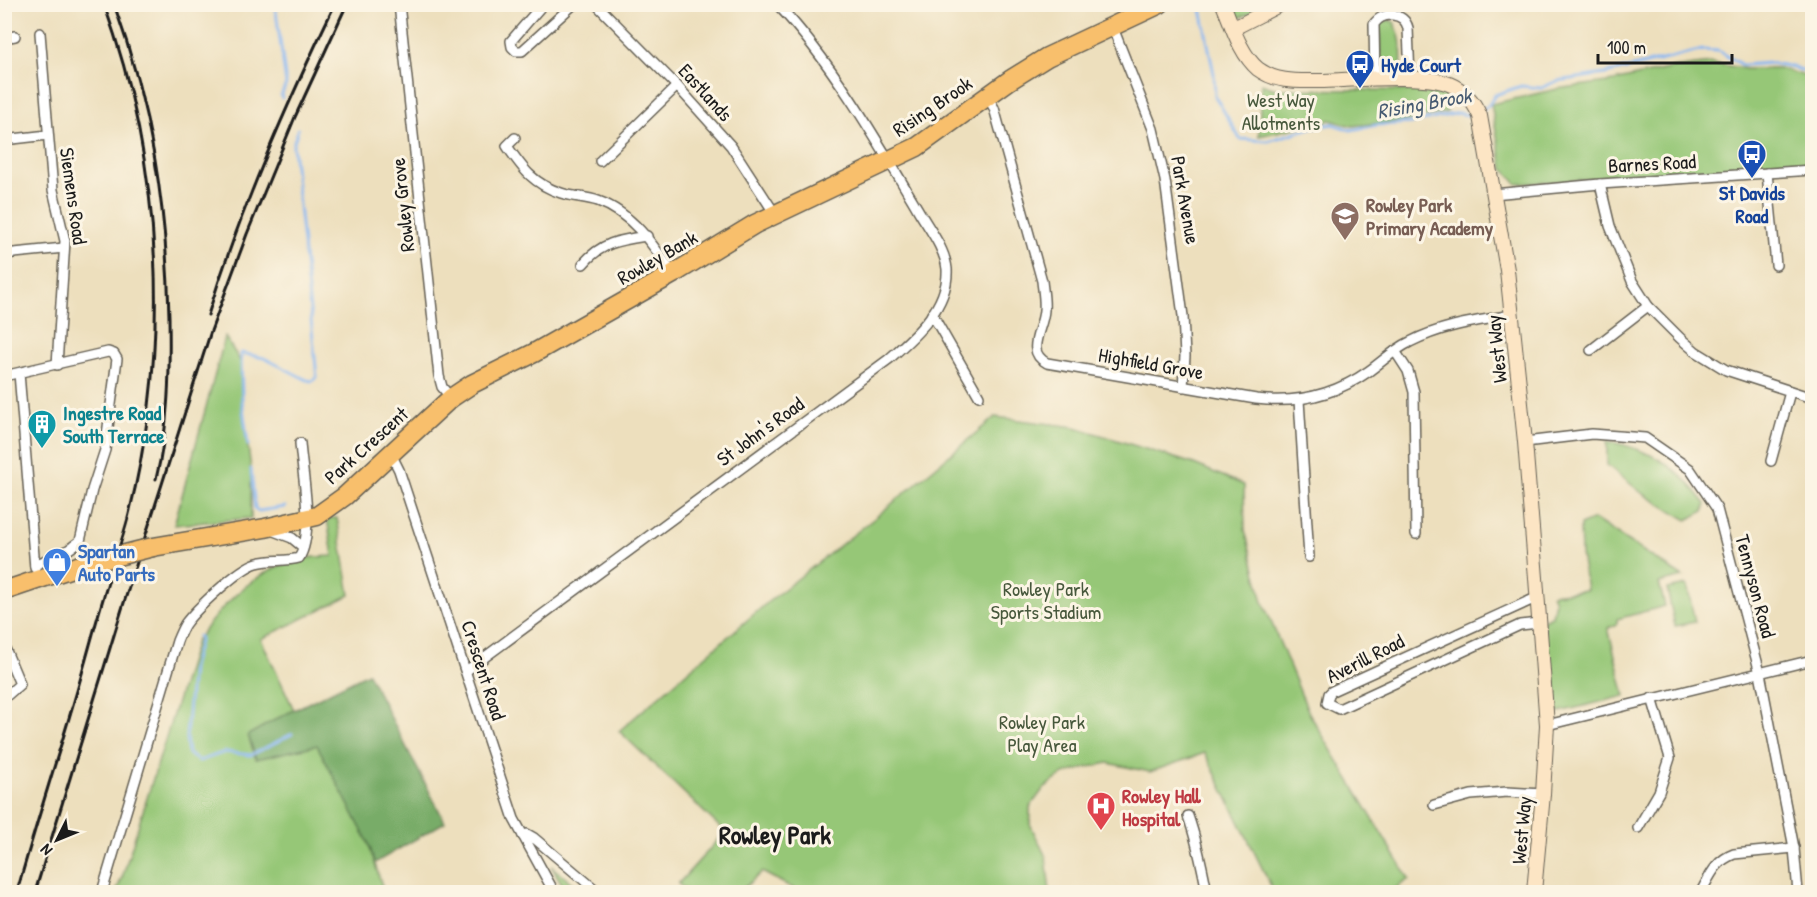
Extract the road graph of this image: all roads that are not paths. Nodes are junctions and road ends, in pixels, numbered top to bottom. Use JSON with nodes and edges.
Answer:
{"nodes":[{"id":1,"x":399,"y":4,"type":"edge"},
{"id":2,"x":543,"y":4,"type":"edge"},
{"id":3,"x":574,"y":4,"type":"edge"},
{"id":4,"x":596,"y":4,"type":"edge"},
{"id":5,"x":793,"y":4,"type":"edge"},
{"id":6,"x":1160,"y":4,"type":"edge"},
{"id":7,"x":1223,"y":4,"type":"edge"},
{"id":8,"x":1281,"y":4,"type":"edge"},
{"id":9,"x":780,"y":8,"type":"edge"},
{"id":10,"x":1113,"y":28,"type":"junction"},
{"id":11,"x":1234,"y":28,"type":"junction"},
{"id":12,"x":40,"y":33,"type":"dead end"},
{"id":13,"x":15,"y":36,"type":"dead end"},
{"id":14,"x":4,"y":38,"type":"edge"},
{"id":15,"x":1410,"y":79,"type":"junction"},
{"id":16,"x":1375,"y":80,"type":"junction"},
{"id":17,"x":677,"y":86,"type":"junction"},
{"id":18,"x":987,"y":96,"type":"junction"},
{"id":19,"x":48,"y":135,"type":"junction"},
{"id":20,"x":515,"y":138,"type":"dead end"},
{"id":21,"x":4,"y":140,"type":"edge"},
{"id":22,"x":600,"y":161,"type":"dead end"},
{"id":23,"x":889,"y":161,"type":"junction"},
{"id":24,"x":1812,"y":170,"type":"edge"},
{"id":25,"x":1767,"y":173,"type":"junction"},
{"id":26,"x":1600,"y":184,"type":"junction"},
{"id":27,"x":1493,"y":194,"type":"junction"},
{"id":28,"x":775,"y":214,"type":"junction"},
{"id":29,"x":647,"y":236,"type":"junction"},
{"id":30,"x":64,"y":248,"type":"junction"},
{"id":31,"x":4,"y":254,"type":"edge"},
{"id":32,"x":583,"y":264,"type":"dead end"},
{"id":33,"x":1776,"y":264,"type":"dead end"},
{"id":34,"x":673,"y":274,"type":"junction"},
{"id":35,"x":1648,"y":306,"type":"junction"},
{"id":36,"x":932,"y":314,"type":"junction"},
{"id":37,"x":1512,"y":315,"type":"junction"},
{"id":38,"x":1591,"y":350,"type":"dead end"},
{"id":39,"x":1395,"y":351,"type":"junction"},
{"id":40,"x":57,"y":365,"type":"junction"},
{"id":41,"x":19,"y":373,"type":"junction"},
{"id":42,"x":4,"y":376,"type":"edge"},
{"id":43,"x":1183,"y":387,"type":"junction"},
{"id":44,"x":1790,"y":392,"type":"junction"},
{"id":45,"x":979,"y":396,"type":"dead end"},
{"id":46,"x":451,"y":398,"type":"junction"},
{"id":47,"x":1812,"y":398,"type":"edge"},
{"id":48,"x":1299,"y":400,"type":"junction"},
{"id":49,"x":1525,"y":442,"type":"junction"},
{"id":50,"x":300,"y":443,"type":"dead end"},
{"id":51,"x":391,"y":454,"type":"junction"},
{"id":52,"x":1771,"y":461,"type":"dead end"},
{"id":53,"x":308,"y":519,"type":"junction"},
{"id":54,"x":266,"y":528,"type":"junction"},
{"id":55,"x":1416,"y":534,"type":"dead end"},
{"id":56,"x":303,"y":547,"type":"junction"},
{"id":57,"x":1309,"y":557,"type":"dead end"},
{"id":58,"x":35,"y":572,"type":"junction"},
{"id":59,"x":4,"y":591,"type":"edge"},
{"id":60,"x":1538,"y":597,"type":"junction"},
{"id":61,"x":1539,"y":623,"type":"junction"},
{"id":62,"x":4,"y":646,"type":"edge"},
{"id":63,"x":1812,"y":660,"type":"edge"},
{"id":64,"x":466,"y":671,"type":"junction"},
{"id":65,"x":1760,"y":673,"type":"junction"},
{"id":66,"x":4,"y":698,"type":"edge"},
{"id":67,"x":1652,"y":698,"type":"junction"},
{"id":68,"x":1547,"y":725,"type":"junction"},
{"id":69,"x":1543,"y":794,"type":"junction"},
{"id":70,"x":1434,"y":805,"type":"dead end"},
{"id":71,"x":1188,"y":816,"type":"dead end"},
{"id":72,"x":1638,"y":828,"type":"dead end"},
{"id":73,"x":523,"y":836,"type":"junction"},
{"id":74,"x":1794,"y":848,"type":"junction"},
{"id":75,"x":102,"y":892,"type":"edge"},
{"id":76,"x":554,"y":892,"type":"edge"},
{"id":77,"x":598,"y":892,"type":"edge"},
{"id":78,"x":1208,"y":892,"type":"edge"},
{"id":79,"x":1534,"y":892,"type":"edge"},
{"id":80,"x":1701,"y":892,"type":"edge"},
{"id":81,"x":1798,"y":892,"type":"edge"}],
"edges":[{"from":1,"to":46,"type":"street","name":"Rowley Grove"},
{"from":2,"to":3,"type":"street"},
{"from":4,"to":17,"type":"street","name":"Eastlands"},
{"from":5,"to":9,"type":"street"},
{"from":6,"to":10,"type":"highway","name":"Rising Brook"},
{"from":7,"to":11,"type":"street","name":"West Way"},
{"from":8,"to":11,"type":"street"},
{"from":9,"to":23,"type":"street","name":"St John's Road"},
{"from":10,"to":18,"type":"highway","name":"Rising Brook"},
{"from":10,"to":43,"type":"street","name":"Park Avenue"},
{"from":11,"to":16,"type":"street","name":"West Way"},
{"from":12,"to":19,"type":"street","name":"Siemens Road"},
{"from":13,"to":14,"type":"street"},
{"from":15,"to":16,"type":"street","name":"West Way"},
{"from":15,"to":16,"type":"street"},
{"from":15,"to":27,"type":"street","name":"West Way"},
{"from":17,"to":22,"type":"street"},
{"from":17,"to":28,"type":"street","name":"Eastlands"},
{"from":18,"to":23,"type":"highway","name":"Rising Brook"},
{"from":18,"to":43,"type":"street","name":"Highfield Grove"},
{"from":19,"to":21,"type":"street"},
{"from":19,"to":30,"type":"street","name":"Siemens Road"},
{"from":20,"to":29,"type":"street"},
{"from":23,"to":28,"type":"highway","name":"Rowley Bank"},
{"from":23,"to":36,"type":"street","name":"St John's Road"},
{"from":24,"to":25,"type":"street","name":"Barnes Road"},
{"from":25,"to":26,"type":"street","name":"Barnes Road"},
{"from":25,"to":33,"type":"street"},
{"from":26,"to":27,"type":"street","name":"Barnes Road"},
{"from":26,"to":35,"type":"street"},
{"from":27,"to":37,"type":"street","name":"West Way"},
{"from":28,"to":34,"type":"highway","name":"Rowley Bank"},
{"from":29,"to":32,"type":"street"},
{"from":29,"to":34,"type":"street"},
{"from":30,"to":31,"type":"street"},
{"from":30,"to":40,"type":"street","name":"Siemens Road"},
{"from":34,"to":46,"type":"highway","name":"Rowley Bank"},
{"from":35,"to":38,"type":"street"},
{"from":35,"to":44,"type":"street"},
{"from":36,"to":45,"type":"street"},
{"from":36,"to":64,"type":"street","name":"St John's Road"},
{"from":37,"to":39,"type":"street","name":"Highfield Grove"},
{"from":37,"to":49,"type":"street","name":"West Way"},
{"from":39,"to":48,"type":"street","name":"Highfield Grove"},
{"from":39,"to":55,"type":"street"},
{"from":40,"to":41,"type":"street"},
{"from":40,"to":58,"type":"street"},
{"from":41,"to":42,"type":"street"},
{"from":41,"to":58,"type":"street"},
{"from":43,"to":48,"type":"street","name":"Highfield Grove"},
{"from":44,"to":47,"type":"street"},
{"from":44,"to":52,"type":"street"},
{"from":46,"to":51,"type":"highway","name":"Park Crescent"},
{"from":48,"to":57,"type":"street"},
{"from":49,"to":60,"type":"street","name":"West Way"},
{"from":49,"to":65,"type":"street","name":"Tennyson Road"},
{"from":50,"to":53,"type":"street"},
{"from":51,"to":53,"type":"highway","name":"Park Crescent"},
{"from":51,"to":64,"type":"street","name":"Crescent Road"},
{"from":53,"to":54,"type":"highway","name":"Park Crescent"},
{"from":53,"to":56,"type":"street"},
{"from":54,"to":56,"type":"street"},
{"from":54,"to":58,"type":"highway","name":"Park Crescent","bridge":true},
{"from":56,"to":75,"type":"street"},
{"from":58,"to":59,"type":"highway","name":"Park Crescent"},
{"from":60,"to":61,"type":"street","name":"West Way"},
{"from":60,"to":61,"type":"street","name":"Averill Road"},
{"from":61,"to":68,"type":"street","name":"West Way"},
{"from":62,"to":66,"type":"street"},
{"from":63,"to":65,"type":"street"},
{"from":64,"to":73,"type":"street","name":"Crescent Road"},
{"from":65,"to":67,"type":"street"},
{"from":65,"to":74,"type":"street","name":"Tennyson Road"},
{"from":67,"to":68,"type":"street"},
{"from":67,"to":72,"type":"street"},
{"from":68,"to":69,"type":"street","name":"West Way"},
{"from":69,"to":70,"type":"street"},
{"from":69,"to":79,"type":"street","name":"West Way"},
{"from":71,"to":78,"type":"street"},
{"from":73,"to":76,"type":"street","name":"Crescent Road"},
{"from":73,"to":77,"type":"street"},
{"from":74,"to":80,"type":"street"},
{"from":74,"to":81,"type":"street","name":"Tennyson Road"}]}
